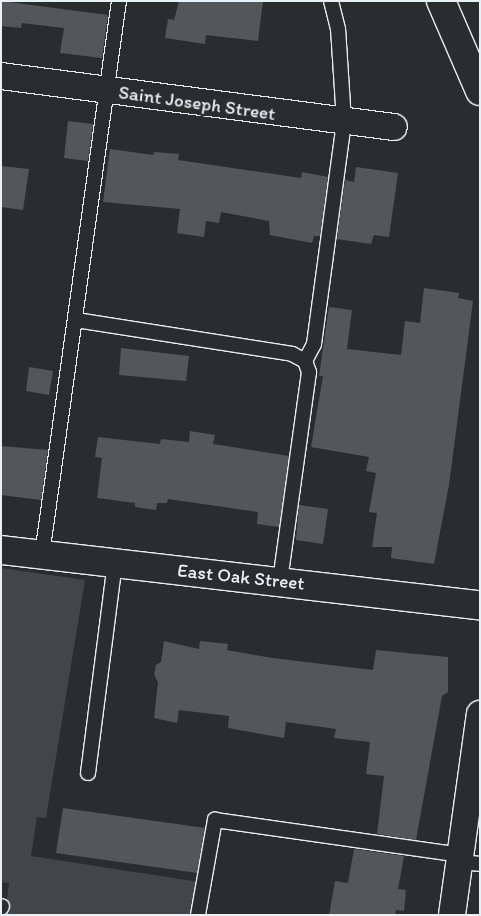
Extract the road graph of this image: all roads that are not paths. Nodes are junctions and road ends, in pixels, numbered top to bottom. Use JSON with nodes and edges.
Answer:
{"nodes":[{"id":1,"x":119,"y":1,"type":"edge"},
{"id":2,"x":331,"y":1,"type":"edge"},
{"id":3,"x":441,"y":1,"type":"edge"},
{"id":4,"x":1,"y":76,"type":"edge"},
{"id":5,"x":107,"y":90,"type":"junction"},
{"id":6,"x":480,"y":91,"type":"edge"},
{"id":7,"x":344,"y":121,"type":"junction"},
{"id":8,"x":394,"y":127,"type":"dead end"},
{"id":9,"x":76,"y":320,"type":"junction"},
{"id":10,"x":305,"y":361,"type":"junction"},
{"id":11,"x":1,"y":550,"type":"edge"},
{"id":12,"x":42,"y":555,"type":"junction"},
{"id":13,"x":115,"y":563,"type":"junction"},
{"id":14,"x":280,"y":580,"type":"junction"},
{"id":15,"x":480,"y":605,"type":"edge"},
{"id":16,"x":480,"y":714,"type":"edge"},
{"id":17,"x":88,"y":773,"type":"dead end"},
{"id":18,"x":467,"y":860,"type":"edge"},
{"id":19,"x":198,"y":915,"type":"edge"},
{"id":20,"x":452,"y":915,"type":"edge"}],
"edges":[{"from":1,"to":5,"type":"lane"},
{"from":2,"to":7,"type":"lane"},
{"from":3,"to":6,"type":"main road"},
{"from":4,"to":5,"type":"street","name":"Saint Joseph Street"},
{"from":5,"to":7,"type":"street","name":"Saint Joseph Street"},
{"from":5,"to":9,"type":"lane"},
{"from":7,"to":8,"type":"street","name":"Saint Joseph Street"},
{"from":7,"to":10,"type":"lane"},
{"from":9,"to":10,"type":"lane"},
{"from":9,"to":12,"type":"lane"},
{"from":10,"to":14,"type":"lane"},
{"from":11,"to":12,"type":"main road","name":"East Oak Street"},
{"from":12,"to":13,"type":"main road","name":"East Oak Street"},
{"from":13,"to":14,"type":"main road","name":"East Oak Street"},
{"from":13,"to":17,"type":"lane"},
{"from":14,"to":15,"type":"main road","name":"East Oak Street"},
{"from":16,"to":18,"type":"street"},
{"from":18,"to":19,"type":"lane"},
{"from":18,"to":20,"type":"street"}]}
